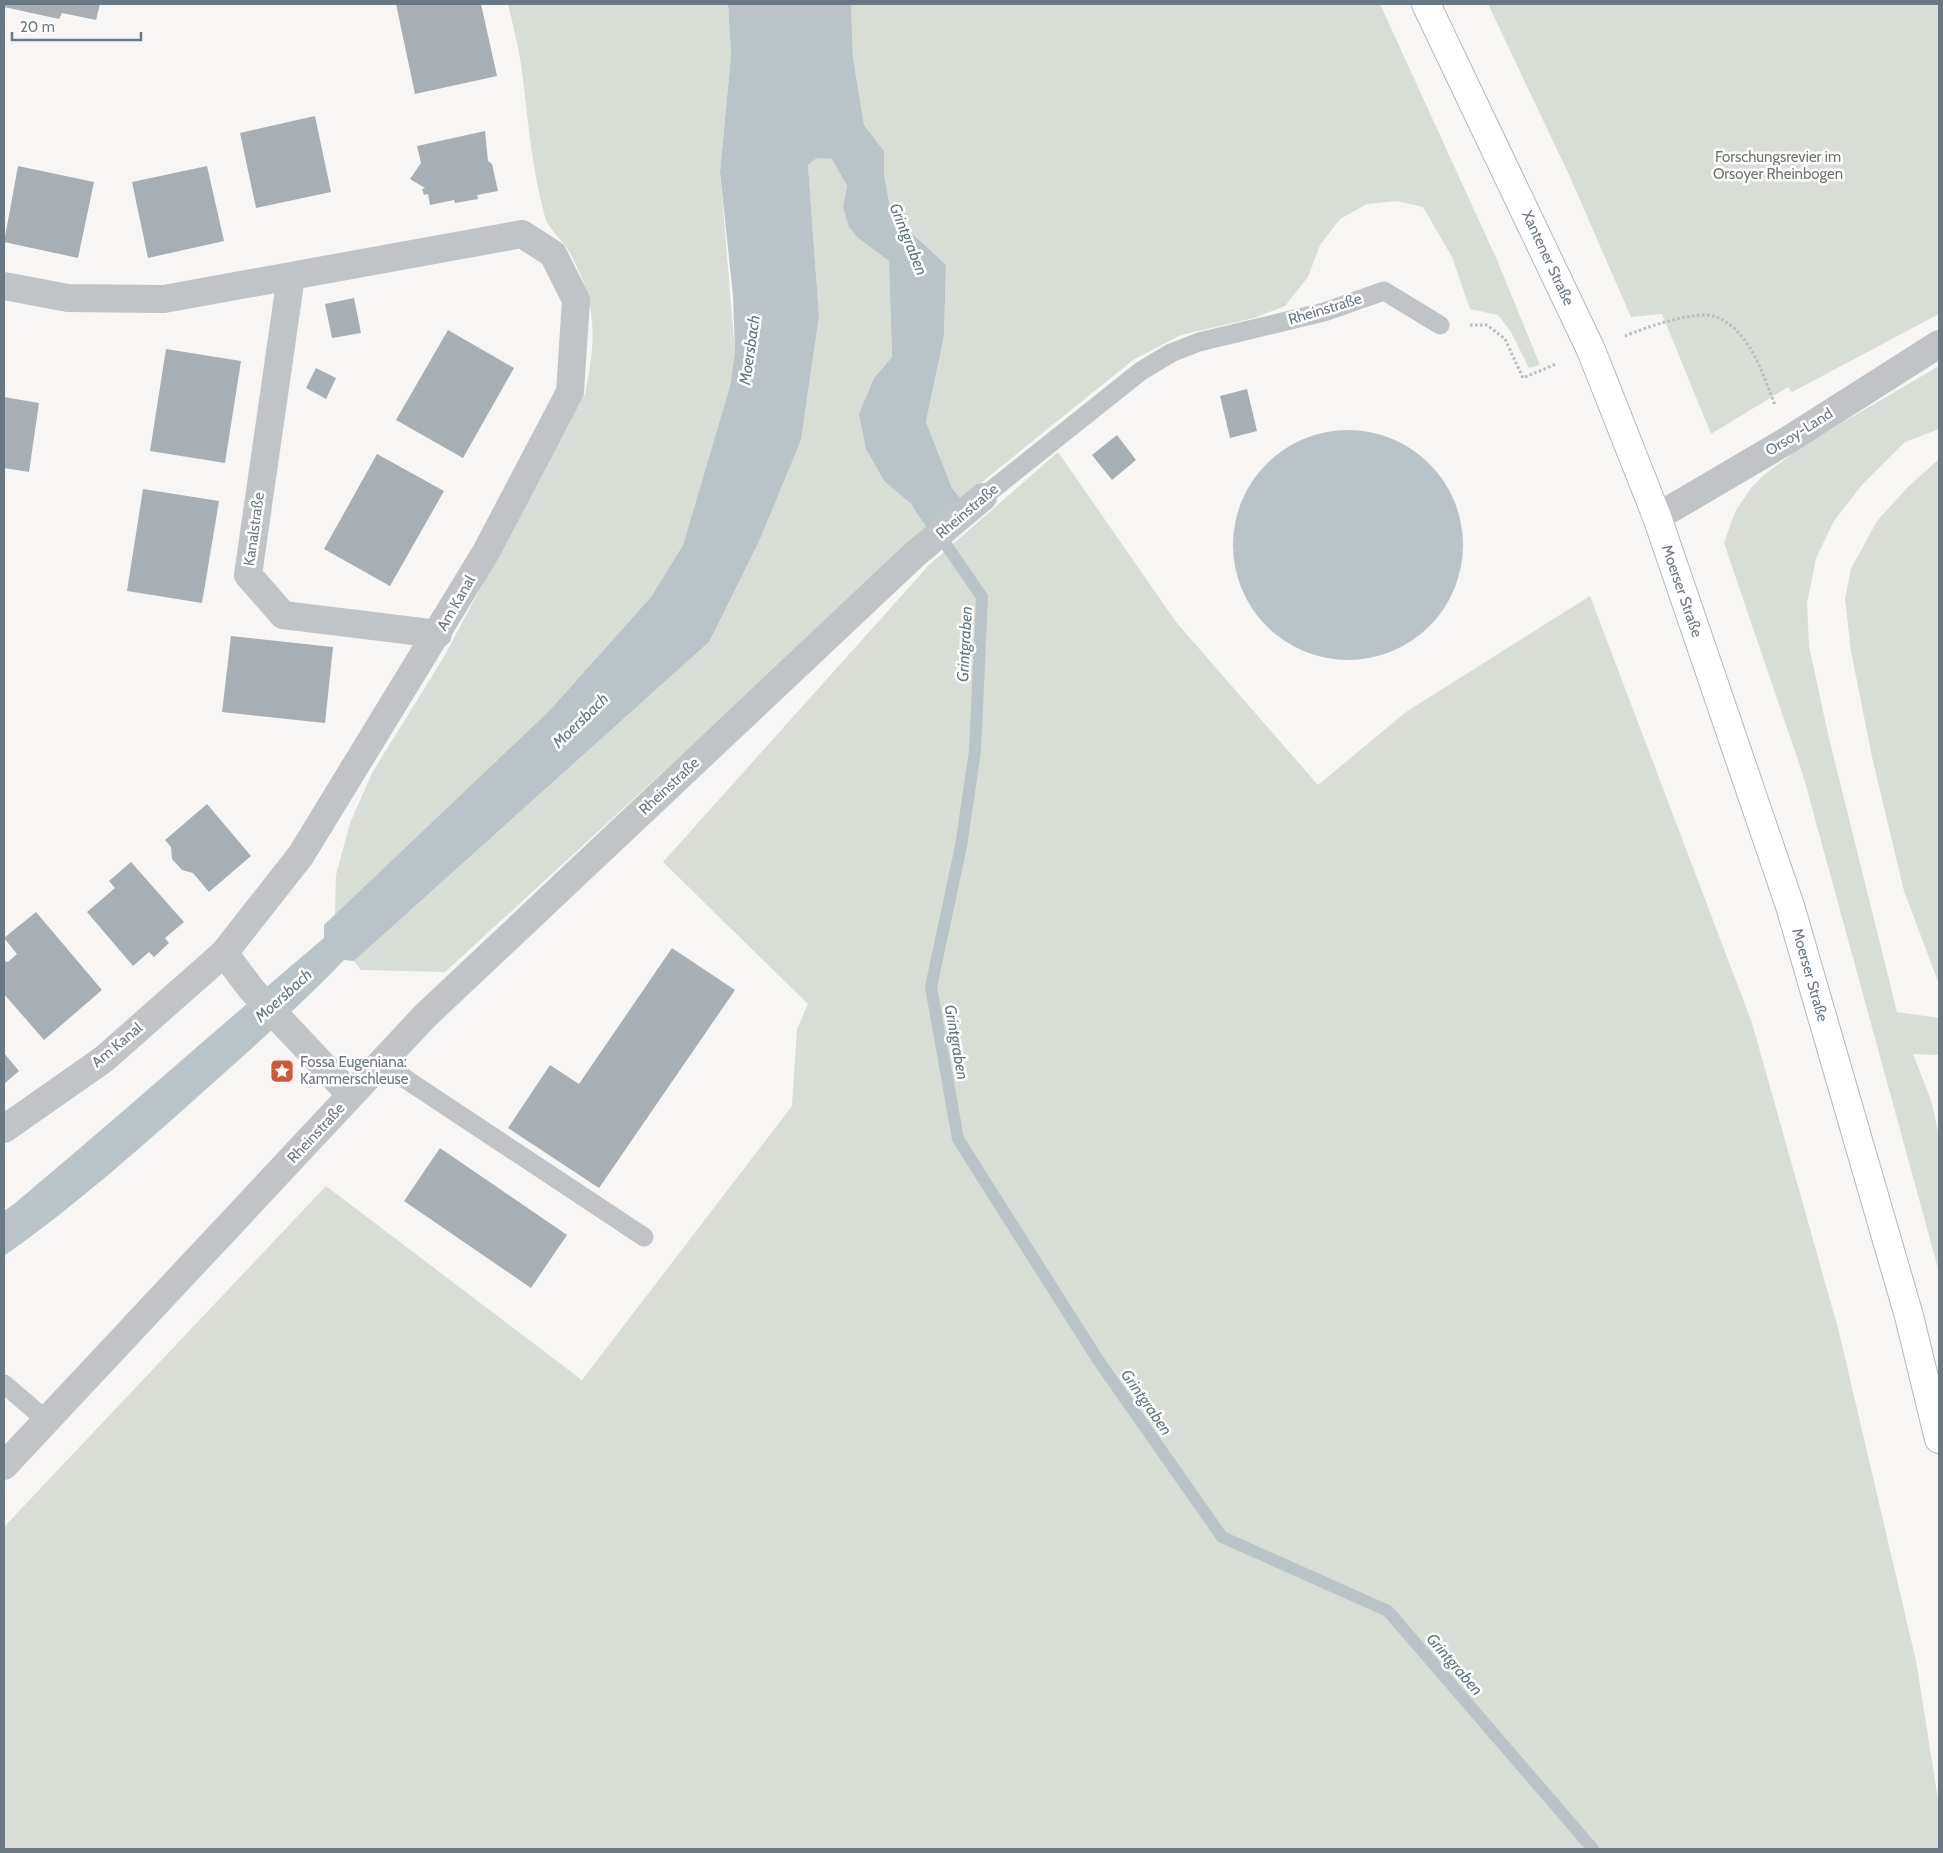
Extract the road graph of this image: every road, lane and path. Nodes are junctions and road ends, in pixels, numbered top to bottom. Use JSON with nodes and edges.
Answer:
{"nodes":[{"id":1,"x":1426,"y":4,"type":"edge"},
{"id":2,"x":290,"y":276,"type":"junction"},
{"id":3,"x":4,"y":286,"type":"edge"},
{"id":4,"x":1440,"y":325,"type":"dead end"},
{"id":5,"x":1939,"y":344,"type":"edge"},
{"id":6,"x":983,"y":497,"type":"joint"},
{"id":7,"x":1657,"y":517,"type":"junction"},
{"id":8,"x":438,"y":634,"type":"junction"},
{"id":9,"x":224,"y":953,"type":"junction"},
{"id":10,"x":383,"y":1061,"type":"junction"},
{"id":11,"x":352,"y":1095,"type":"junction"},
{"id":12,"x":4,"y":1129,"type":"edge"},
{"id":13,"x":644,"y":1237,"type":"dead end"},
{"id":14,"x":4,"y":1384,"type":"edge"},
{"id":15,"x":46,"y":1420,"type":"junction"},
{"id":16,"x":1939,"y":1439,"type":"edge"},
{"id":17,"x":4,"y":1466,"type":"edge"}],
"edges":[{"from":1,"to":7,"type":"main road","name":"Xantener Straße"},
{"from":2,"to":3,"type":"street"},
{"from":2,"to":8,"type":"street","name":"Kanalstraße"},
{"from":2,"to":8,"type":"street","name":"Am Kanal"},
{"from":4,"to":6,"type":"lane","name":"Rheinstraße"},
{"from":5,"to":7,"type":"street","name":"Orsoy-Land"},
{"from":6,"to":10,"type":"street","name":"Rheinstraße"},
{"from":7,"to":16,"type":"main road","name":"Moerser Straße"},
{"from":8,"to":9,"type":"street","name":"Am Kanal"},
{"from":9,"to":11,"type":"street"},
{"from":9,"to":12,"type":"street","name":"Am Kanal"},
{"from":10,"to":11,"type":"street","name":"Rheinstraße"},
{"from":10,"to":13,"type":"lane"},
{"from":11,"to":15,"type":"street","name":"Rheinstraße"},
{"from":14,"to":15,"type":"lane"},
{"from":15,"to":17,"type":"street","name":"Rheinstraße"}]}
